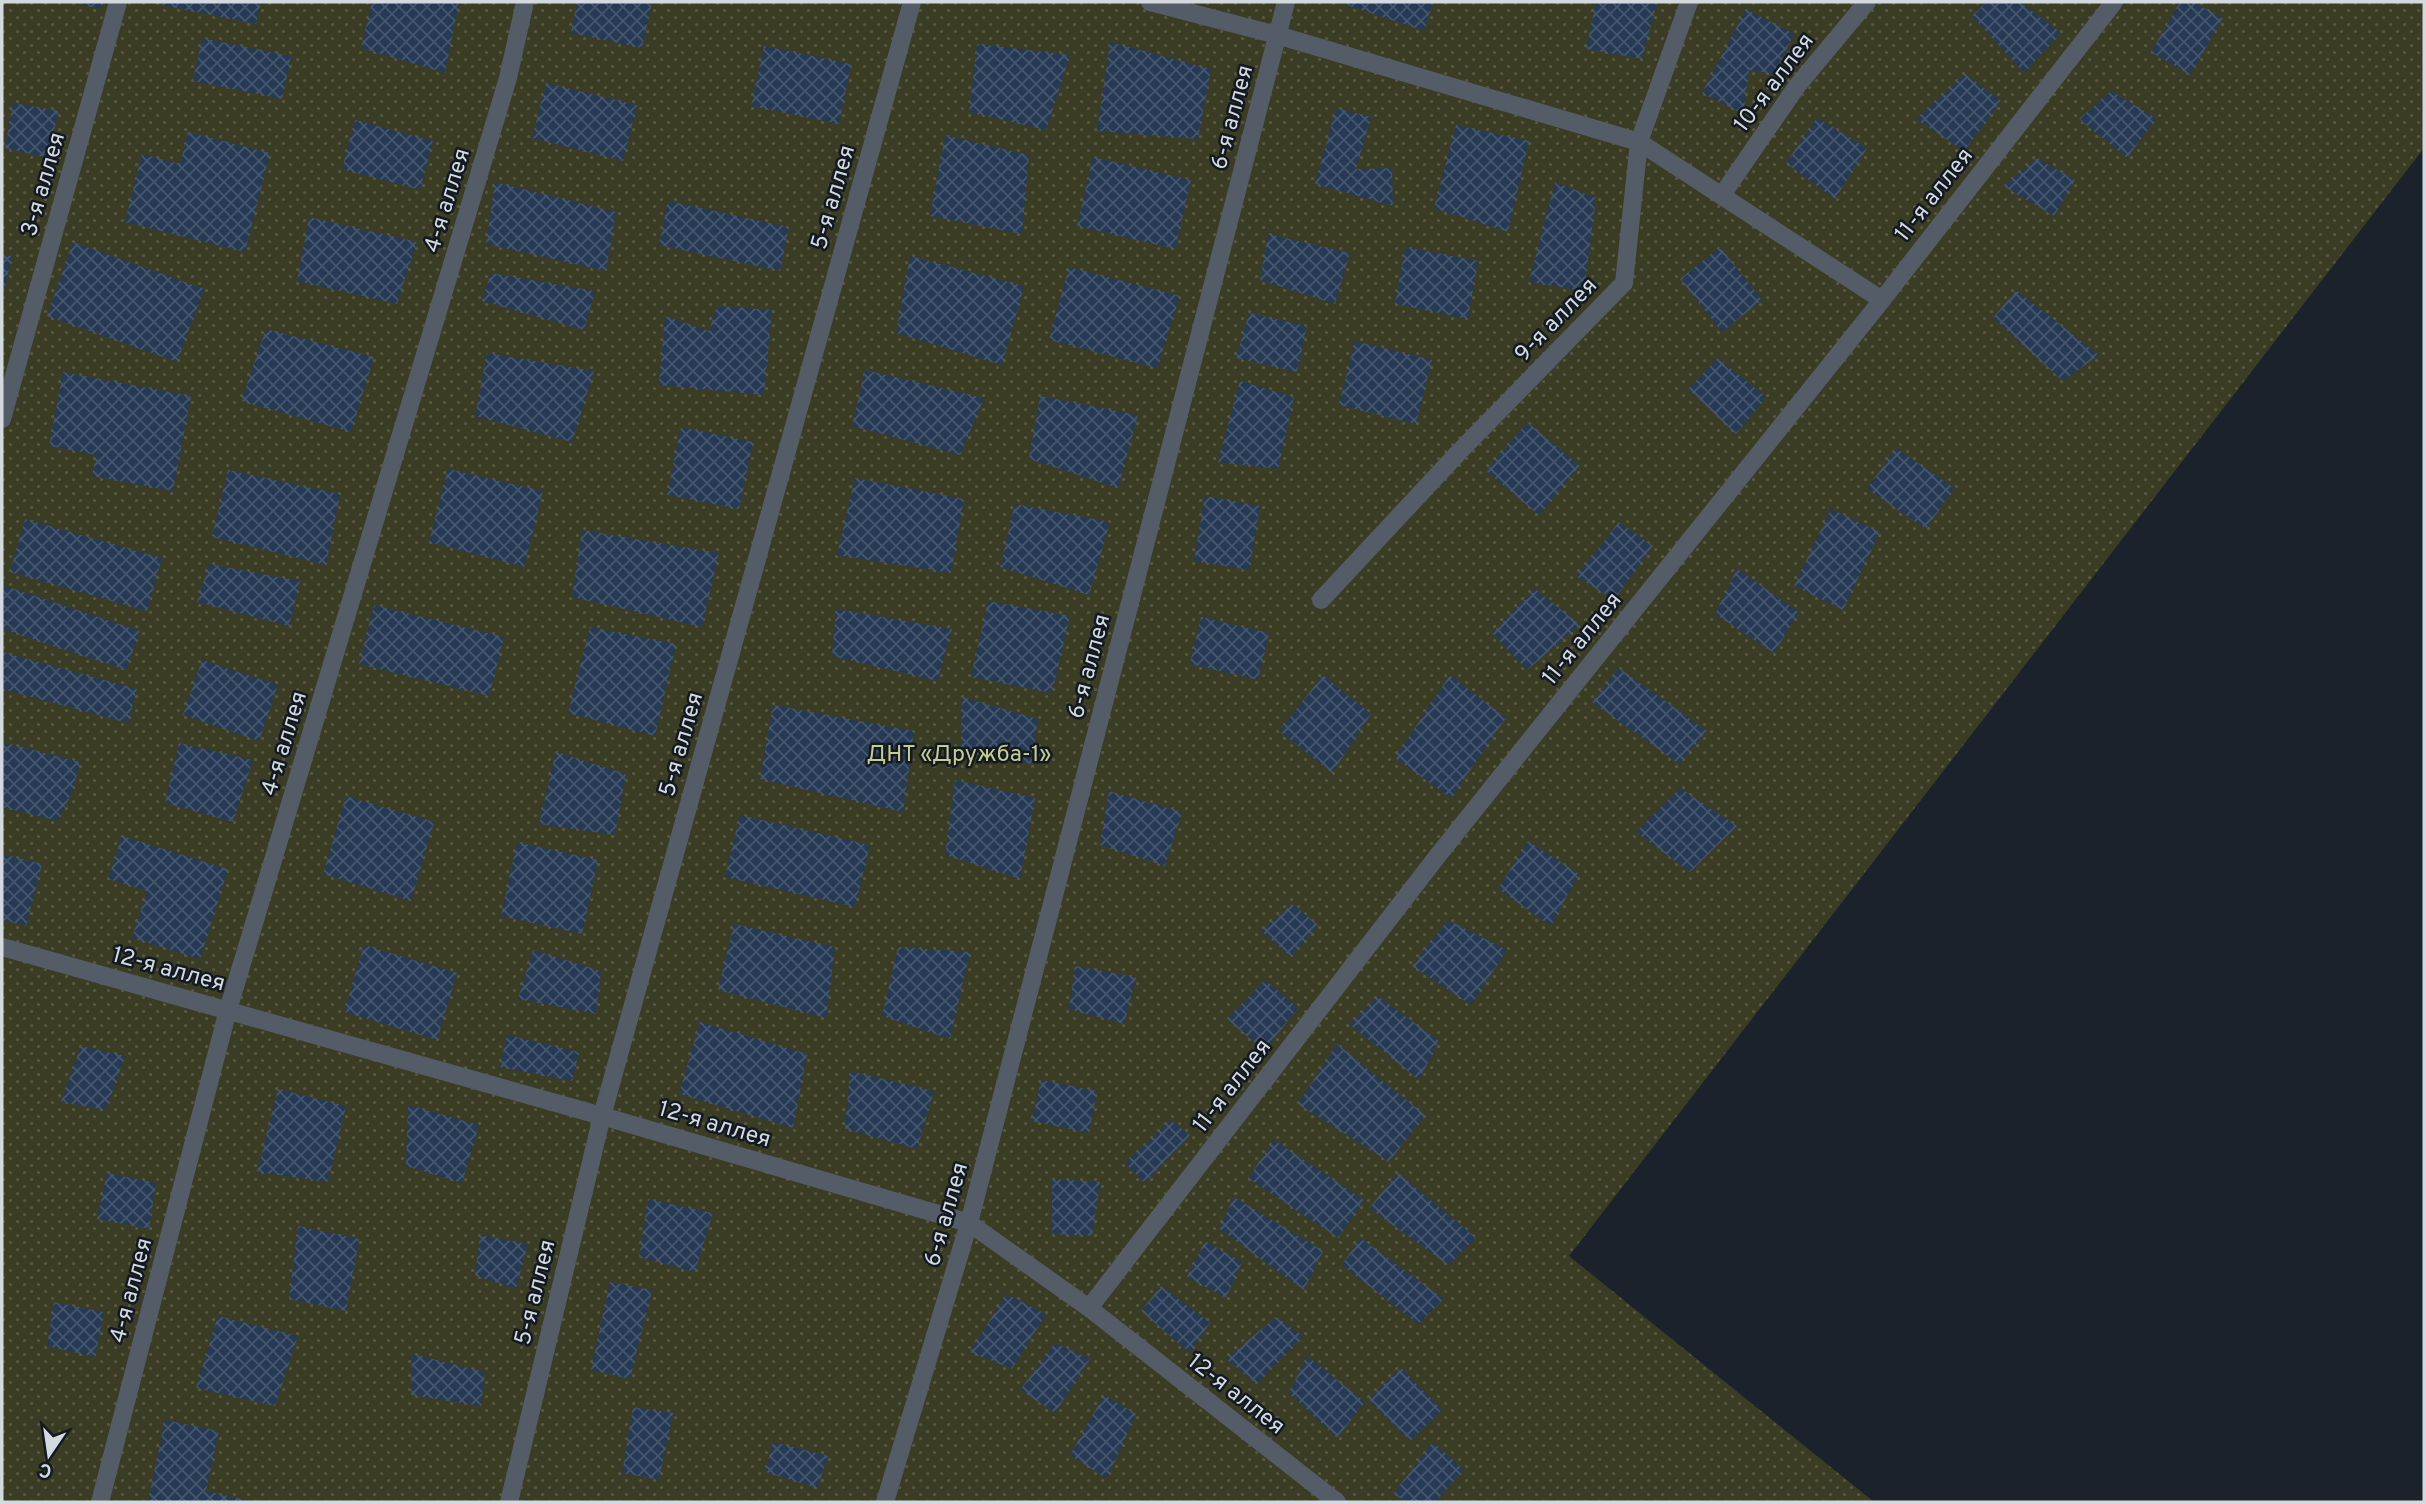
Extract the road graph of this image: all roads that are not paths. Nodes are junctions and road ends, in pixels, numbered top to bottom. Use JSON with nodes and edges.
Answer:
{"nodes":[{"id":1,"x":118,"y":2,"type":"edge"},
{"id":2,"x":525,"y":2,"type":"edge"},
{"id":3,"x":912,"y":2,"type":"edge"},
{"id":4,"x":1150,"y":2,"type":"edge"},
{"id":5,"x":1286,"y":2,"type":"edge"},
{"id":6,"x":1689,"y":2,"type":"edge"},
{"id":7,"x":1867,"y":2,"type":"edge"},
{"id":8,"x":2114,"y":2,"type":"edge"},
{"id":9,"x":1277,"y":35,"type":"junction"},
{"id":10,"x":1639,"y":142,"type":"junction"},
{"id":11,"x":1721,"y":195,"type":"junction"},
{"id":12,"x":1882,"y":300,"type":"junction"},
{"id":13,"x":2,"y":419,"type":"edge"},
{"id":14,"x":1321,"y":600,"type":"dead end"},
{"id":15,"x":2,"y":947,"type":"edge"},
{"id":16,"x":228,"y":1010,"type":"junction"},
{"id":17,"x":602,"y":1116,"type":"junction"},
{"id":18,"x":969,"y":1223,"type":"junction"},
{"id":19,"x":1089,"y":1308,"type":"junction"},
{"id":20,"x":100,"y":1502,"type":"edge"},
{"id":21,"x":509,"y":1502,"type":"edge"},
{"id":22,"x":885,"y":1502,"type":"edge"},
{"id":23,"x":1337,"y":1502,"type":"edge"}],
"edges":[{"from":1,"to":13,"type":"street","name":"3-я аллея"},
{"from":2,"to":16,"type":"street","name":"4-я аллея"},
{"from":3,"to":17,"type":"street","name":"5-я аллея"},
{"from":4,"to":9,"type":"street"},
{"from":5,"to":9,"type":"street","name":"6-я аллея"},
{"from":6,"to":10,"type":"street","name":"9-я аллея"},
{"from":7,"to":11,"type":"street","name":"10-я аллея"},
{"from":8,"to":12,"type":"street","name":"11-я аллея"},
{"from":9,"to":10,"type":"street"},
{"from":9,"to":18,"type":"street","name":"6-я аллея"},
{"from":10,"to":11,"type":"street"},
{"from":10,"to":14,"type":"street","name":"9-я аллея"},
{"from":11,"to":12,"type":"street"},
{"from":12,"to":19,"type":"street","name":"11-я аллея"},
{"from":15,"to":16,"type":"street","name":"12-я аллея"},
{"from":16,"to":17,"type":"street","name":"12-я аллея"},
{"from":16,"to":20,"type":"street","name":"4-я аллея"},
{"from":17,"to":18,"type":"street","name":"12-я аллея"},
{"from":17,"to":21,"type":"street","name":"5-я аллея"},
{"from":18,"to":19,"type":"street","name":"12-я аллея"},
{"from":18,"to":22,"type":"street","name":"6-я аллея"},
{"from":19,"to":23,"type":"street","name":"12-я аллея"}]}
